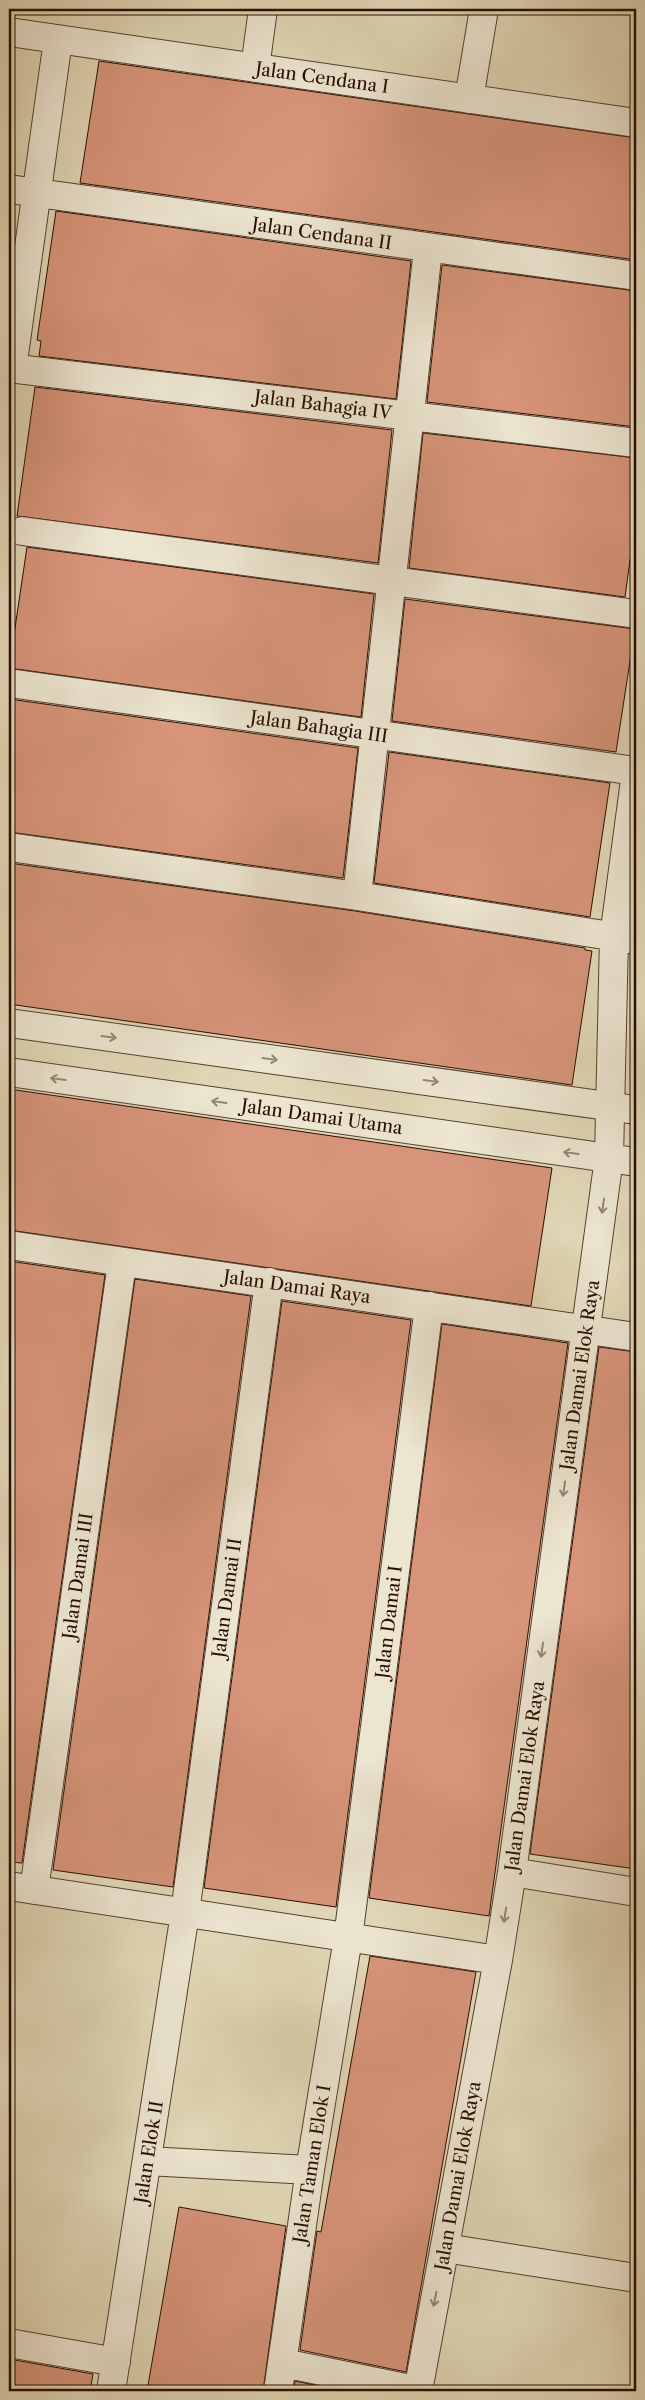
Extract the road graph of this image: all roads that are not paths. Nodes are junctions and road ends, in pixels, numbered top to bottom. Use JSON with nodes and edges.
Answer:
{"nodes":[{"id":1,"x":263,"y":9,"type":"edge"},
{"id":2,"x":484,"y":9,"type":"edge"},
{"id":3,"x":9,"y":32,"type":"edge"},
{"id":4,"x":58,"y":40,"type":"junction"},
{"id":5,"x":256,"y":68,"type":"junction"},
{"id":6,"x":469,"y":99,"type":"junction"},
{"id":7,"x":636,"y":123,"type":"edge"},
{"id":8,"x":9,"y":189,"type":"edge"},
{"id":9,"x":37,"y":193,"type":"junction"},
{"id":10,"x":428,"y":249,"type":"junction"},
{"id":11,"x":636,"y":276,"type":"edge"},
{"id":12,"x":11,"y":368,"type":"edge"},
{"id":13,"x":409,"y":415,"type":"junction"},
{"id":14,"x":636,"y":443,"type":"edge"},
{"id":15,"x":22,"y":531,"type":"dead end"},
{"id":16,"x":391,"y":582,"type":"junction"},
{"id":17,"x":636,"y":614,"type":"edge"},
{"id":18,"x":9,"y":683,"type":"edge"},
{"id":19,"x":374,"y":735,"type":"junction"},
{"id":20,"x":634,"y":772,"type":"edge"},
{"id":21,"x":9,"y":847,"type":"edge"},
{"id":22,"x":356,"y":896,"type":"junction"},
{"id":23,"x":625,"y":938,"type":"edge"},
{"id":24,"x":9,"y":1023,"type":"edge"},
{"id":25,"x":9,"y":1072,"type":"edge"},
{"id":26,"x":623,"y":1108,"type":"edge"},
{"id":27,"x":609,"y":1158,"type":"junction"},
{"id":28,"x":636,"y":1162,"type":"edge"},
{"id":29,"x":9,"y":1245,"type":"edge"},
{"id":30,"x":122,"y":1263,"type":"junction"},
{"id":31,"x":269,"y":1282,"type":"junction"},
{"id":32,"x":429,"y":1306,"type":"junction"},
{"id":33,"x":586,"y":1329,"type":"junction"},
{"id":34,"x":636,"y":1338,"type":"edge"},
{"id":35,"x":512,"y":1872,"type":"junction"},
{"id":36,"x":21,"y":1888,"type":"edge"},
{"id":37,"x":636,"y":1892,"type":"edge"},
{"id":38,"x":185,"y":1913,"type":"junction"},
{"id":39,"x":348,"y":1938,"type":"junction"},
{"id":40,"x":498,"y":1960,"type":"junction"},
{"id":41,"x":147,"y":2161,"type":"junction"},
{"id":42,"x":310,"y":2170,"type":"junction"},
{"id":43,"x":445,"y":2248,"type":"junction"},
{"id":44,"x":636,"y":2278,"type":"edge"},
{"id":45,"x":9,"y":2343,"type":"edge"},
{"id":46,"x":116,"y":2362,"type":"junction"},
{"id":47,"x":283,"y":2363,"type":"junction"},
{"id":48,"x":111,"y":2391,"type":"edge"},
{"id":49,"x":278,"y":2391,"type":"edge"},
{"id":50,"x":419,"y":2391,"type":"edge"}],
"edges":[{"from":1,"to":5,"type":"street"},
{"from":2,"to":6,"type":"street"},
{"from":3,"to":4,"type":"street","name":"Jalan Cendana I"},
{"from":4,"to":5,"type":"street","name":"Jalan Cendana I"},
{"from":4,"to":9,"type":"street"},
{"from":5,"to":6,"type":"street","name":"Jalan Cendana I"},
{"from":6,"to":7,"type":"street","name":"Jalan Cendana I"},
{"from":8,"to":9,"type":"street","name":"Jalan Cendana II"},
{"from":9,"to":10,"type":"street","name":"Jalan Cendana II"},
{"from":9,"to":12,"type":"street"},
{"from":10,"to":11,"type":"street","name":"Jalan Cendana II"},
{"from":10,"to":13,"type":"street"},
{"from":12,"to":13,"type":"street","name":"Jalan Bahagia IV"},
{"from":13,"to":14,"type":"street","name":"Jalan Bahagia IV"},
{"from":13,"to":16,"type":"street"},
{"from":15,"to":16,"type":"street"},
{"from":16,"to":17,"type":"street"},
{"from":16,"to":19,"type":"street"},
{"from":18,"to":19,"type":"street","name":"Jalan Bahagia III"},
{"from":19,"to":20,"type":"street","name":"Jalan Bahagia III"},
{"from":19,"to":22,"type":"street"},
{"from":20,"to":23,"type":"street","name":"Jalan Damai Elok Raya"},
{"from":21,"to":22,"type":"street"},
{"from":22,"to":23,"type":"street"},
{"from":23,"to":26,"type":"street","name":"Jalan Damai Elok Raya"},
{"from":24,"to":26,"type":"street","one_way":true},
{"from":27,"to":25,"type":"street","name":"Jalan Damai Utama","one_way":true},
{"from":26,"to":27,"type":"street","name":"Jalan Damai Elok Raya"},
{"from":27,"to":28,"type":"street","name":"Jalan Damai Utama"},
{"from":27,"to":33,"type":"street","name":"Jalan Damai Elok Raya","one_way":true},
{"from":29,"to":30,"type":"street","name":"Jalan Damai Raya"},
{"from":30,"to":31,"type":"street","name":"Jalan Damai Raya"},
{"from":30,"to":36,"type":"street","name":"Jalan Damai III"},
{"from":31,"to":32,"type":"street","name":"Jalan Damai Raya"},
{"from":31,"to":38,"type":"street","name":"Jalan Damai II"},
{"from":32,"to":33,"type":"street","name":"Jalan Damai Raya"},
{"from":32,"to":39,"type":"street","name":"Jalan Damai I"},
{"from":33,"to":34,"type":"street","name":"Jalan Damai Raya"},
{"from":33,"to":35,"type":"street","name":"Jalan Damai Elok Raya","one_way":true},
{"from":35,"to":37,"type":"street"},
{"from":35,"to":40,"type":"street","name":"Jalan Damai Elok Raya","one_way":true},
{"from":36,"to":38,"type":"street"},
{"from":38,"to":39,"type":"street"},
{"from":38,"to":41,"type":"street","name":"Jalan Elok II"},
{"from":39,"to":40,"type":"street"},
{"from":39,"to":42,"type":"street","name":"Jalan Taman Elok I"},
{"from":40,"to":43,"type":"street","name":"Jalan Damai Elok Raya"},
{"from":41,"to":42,"type":"street"},
{"from":41,"to":46,"type":"street","name":"Jalan Elok II"},
{"from":42,"to":47,"type":"street","name":"Jalan Taman Elok I"},
{"from":43,"to":44,"type":"street"},
{"from":43,"to":50,"type":"street","name":"Jalan Damai Elok Raya","one_way":true},
{"from":45,"to":46,"type":"street"},
{"from":46,"to":48,"type":"street","name":"Jalan Elok II"},
{"from":47,"to":49,"type":"street","name":"Jalan Taman Elok I"},
{"from":47,"to":50,"type":"street"}]}
